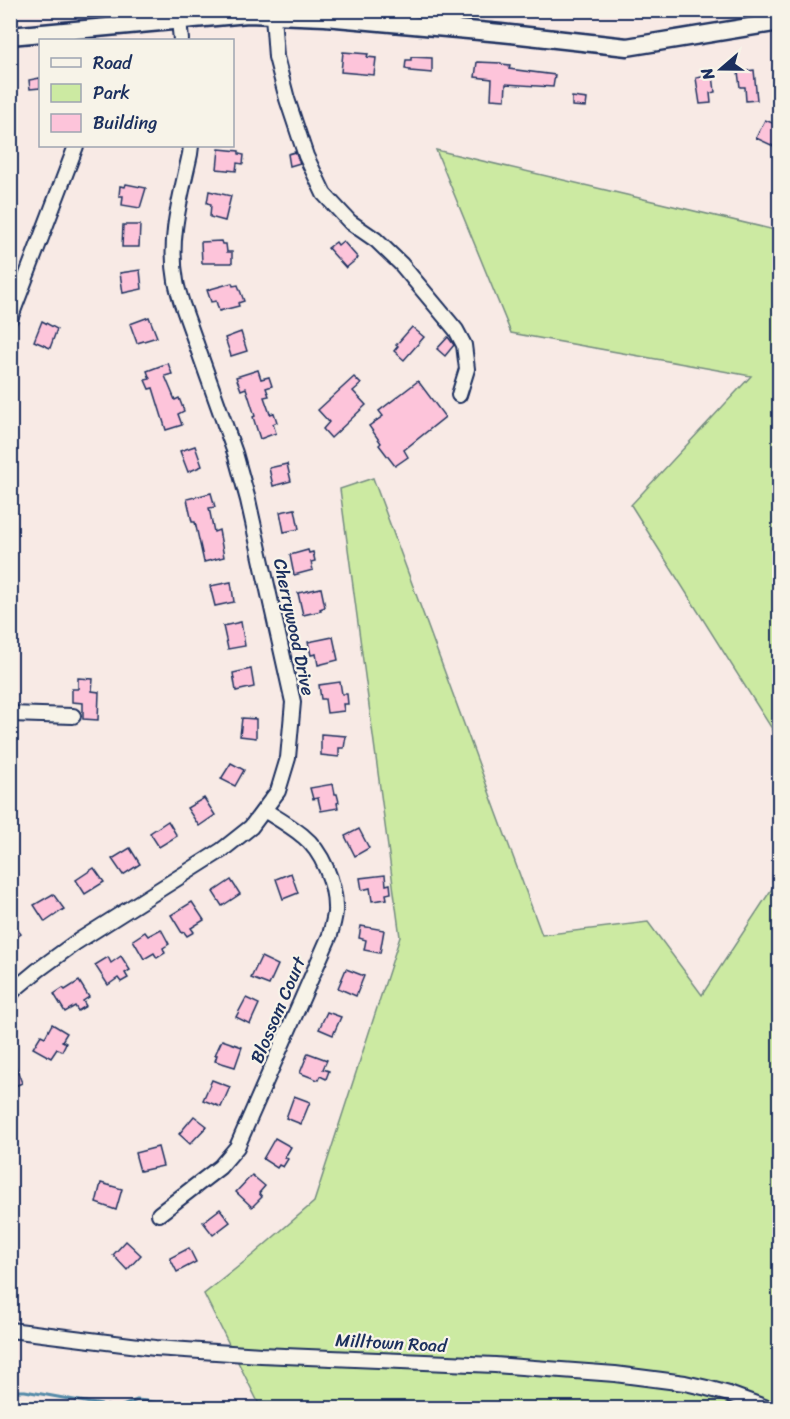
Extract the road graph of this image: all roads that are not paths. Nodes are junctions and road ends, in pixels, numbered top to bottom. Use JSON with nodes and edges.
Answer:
{"nodes":[{"id":1,"x":273,"y":15,"type":"junction"},
{"id":2,"x":179,"y":20,"type":"junction"},
{"id":3,"x":780,"y":22,"type":"edge"},
{"id":4,"x":110,"y":33,"type":"edge"},
{"id":5,"x":10,"y":36,"type":"edge"},
{"id":6,"x":181,"y":39,"type":"edge"},
{"id":7,"x":76,"y":147,"type":"edge"},
{"id":8,"x":191,"y":147,"type":"edge"},
{"id":9,"x":10,"y":319,"type":"edge"},
{"id":10,"x":459,"y":395,"type":"dead end"},
{"id":11,"x":10,"y":714,"type":"edge"},
{"id":12,"x":73,"y":716,"type":"dead end"},
{"id":13,"x":264,"y":810,"type":"junction"},
{"id":14,"x":10,"y":995,"type":"edge"},
{"id":15,"x":159,"y":1214,"type":"dead end"},
{"id":16,"x":10,"y":1330,"type":"edge"},
{"id":17,"x":767,"y":1408,"type":"edge"}],
"edges":[{"from":1,"to":2,"type":"main road"},
{"from":1,"to":3,"type":"main road"},
{"from":1,"to":10,"type":"street"},
{"from":2,"to":4,"type":"main road"},
{"from":2,"to":6,"type":"street"},
{"from":4,"to":5,"type":"main road"},
{"from":7,"to":9,"type":"street"},
{"from":8,"to":13,"type":"street","name":"Cherrywood Drive"},
{"from":11,"to":12,"type":"street"},
{"from":13,"to":14,"type":"street","name":"Cherrywood Drive"},
{"from":13,"to":15,"type":"street","name":"Blossom Court"},
{"from":16,"to":17,"type":"street","name":"Milltown Road"}]}
